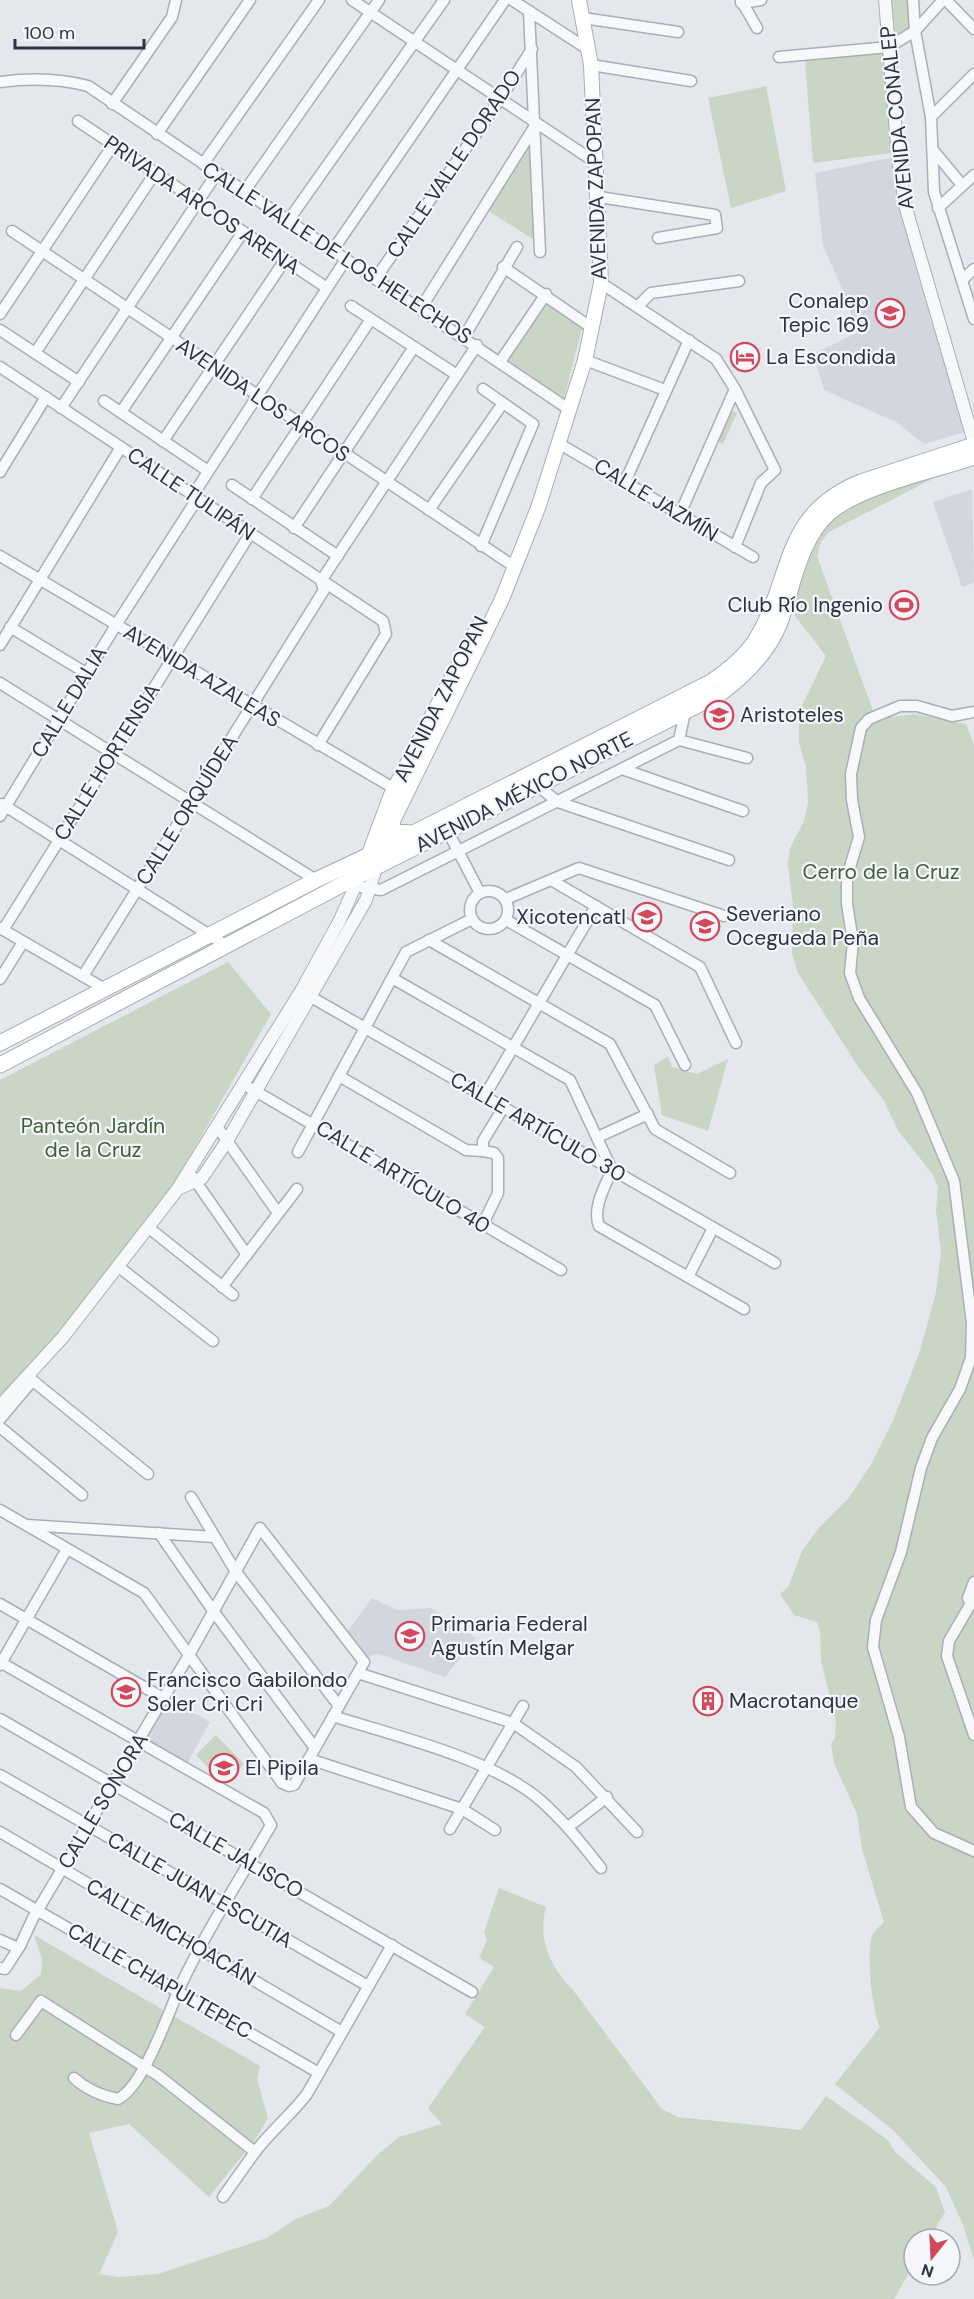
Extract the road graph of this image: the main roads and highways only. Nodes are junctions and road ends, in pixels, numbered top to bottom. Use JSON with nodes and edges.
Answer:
{"nodes":[{"id":1,"x":579,"y":0,"type":"edge"},
{"id":2,"x":973,"y":438,"type":"edge"},
{"id":3,"x":974,"y":457,"type":"edge"},
{"id":4,"x":682,"y":706,"type":"junction"},
{"id":5,"x":399,"y":792,"type":"junction"},
{"id":6,"x":392,"y":823,"type":"junction"},
{"id":7,"x":444,"y":824,"type":"junction"},
{"id":8,"x":412,"y":833,"type":"junction"},
{"id":9,"x":376,"y":857,"type":"junction"},
{"id":10,"x":0,"y":1043,"type":"edge"},
{"id":11,"x":0,"y":1065,"type":"edge"}],
"edges":[{"from":1,"to":5,"type":"main road","name":"AVENIDA ZAPOPAN"},
{"from":2,"to":4,"type":"main road","name":"AVENIDA MÉXICO NORTE"},
{"from":3,"to":4,"type":"main road","name":"AVENIDA MÉXICO NORTE"},
{"from":4,"to":7,"type":"main road","name":"AVENIDA MÉXICO NORTE"},
{"from":5,"to":6,"type":"main road","name":"AVENIDA ZAPOPAN"},
{"from":5,"to":9,"type":"main road","name":"AVENIDA ZAPOPAN"},
{"from":6,"to":8,"type":"main road"},
{"from":6,"to":9,"type":"main road","name":"AVENIDA ZAPOPAN"},
{"from":7,"to":8,"type":"main road","name":"AVENIDA MÉXICO NORTE"},
{"from":7,"to":9,"type":"main road","name":"AVENIDA MÉXICO NORTE"},
{"from":8,"to":9,"type":"main road","name":"AVENIDA MÉXICO NORTE"},
{"from":9,"to":10,"type":"main road","name":"AVENIDA MÉXICO NORTE"},
{"from":9,"to":11,"type":"main road","name":"AVENIDA MÉXICO NORTE"}]}
